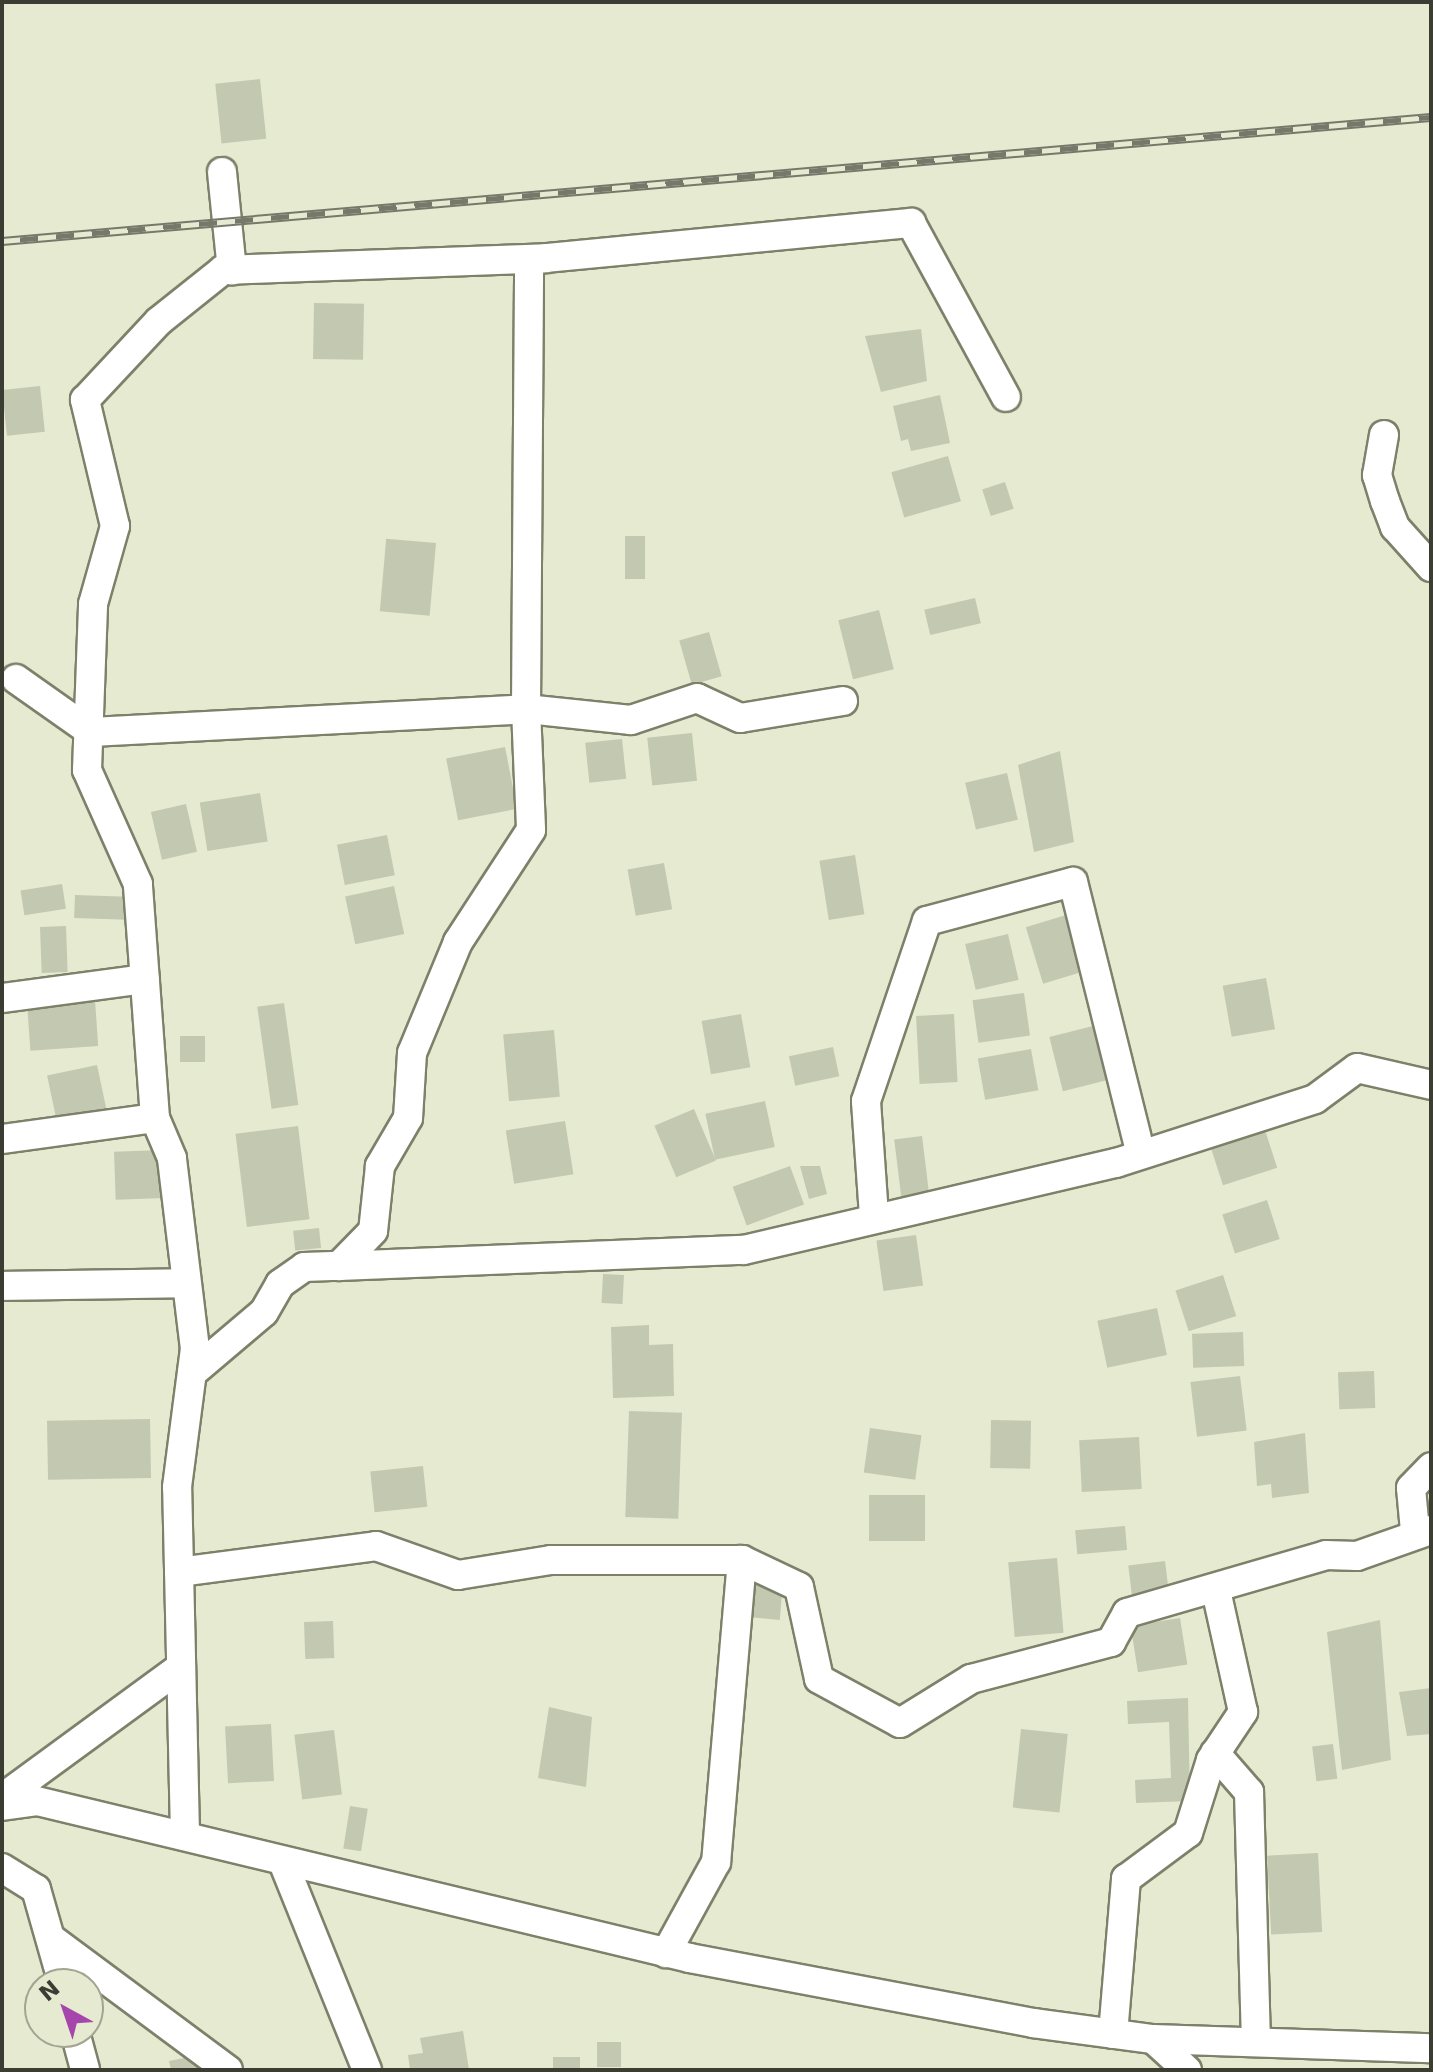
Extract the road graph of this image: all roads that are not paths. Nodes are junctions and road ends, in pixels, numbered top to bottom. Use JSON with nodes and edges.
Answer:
{"nodes":[{"id":1,"x":222,"y":172,"type":"dead end"},
{"id":2,"x":529,"y":259,"type":"junction"},
{"id":3,"x":232,"y":270,"type":"junction"},
{"id":4,"x":1006,"y":397,"type":"dead end"},
{"id":5,"x":1384,"y":435,"type":"dead end"},
{"id":6,"x":1431,"y":567,"type":"edge"},
{"id":7,"x":16,"y":679,"type":"dead end"},
{"id":8,"x":843,"y":701,"type":"dead end"},
{"id":9,"x":526,"y":709,"type":"junction"},
{"id":10,"x":91,"y":732,"type":"junction"},
{"id":11,"x":145,"y":979,"type":"junction"},
{"id":12,"x":2,"y":998,"type":"edge"},
{"id":13,"x":1431,"y":1085,"type":"edge"},
{"id":14,"x":155,"y":1118,"type":"junction"},
{"id":15,"x":2,"y":1139,"type":"edge"},
{"id":16,"x":1141,"y":1154,"type":"junction"},
{"id":17,"x":874,"y":1216,"type":"junction"},
{"id":18,"x":339,"y":1266,"type":"junction"},
{"id":19,"x":186,"y":1283,"type":"junction"},
{"id":20,"x":2,"y":1286,"type":"edge"},
{"id":21,"x":192,"y":1373,"type":"junction"},
{"id":22,"x":1431,"y":1467,"type":"edge"},
{"id":23,"x":1423,"y":1530,"type":"edge"},
{"id":24,"x":742,"y":1560,"type":"junction"},
{"id":25,"x":179,"y":1572,"type":"junction"},
{"id":26,"x":1216,"y":1590,"type":"junction"},
{"id":27,"x":181,"y":1667,"type":"junction"},
{"id":28,"x":1215,"y":1753,"type":"junction"},
{"id":29,"x":2,"y":1798,"type":"edge"},
{"id":30,"x":2,"y":1806,"type":"edge"},
{"id":31,"x":185,"y":1834,"type":"junction"},
{"id":32,"x":283,"y":1862,"type":"junction"},
{"id":33,"x":2,"y":1868,"type":"edge"},
{"id":34,"x":53,"y":1940,"type":"junction"},
{"id":35,"x":666,"y":1953,"type":"junction"},
{"id":36,"x":59,"y":1968,"type":"edge"},
{"id":37,"x":1113,"y":2034,"type":"junction"},
{"id":38,"x":1153,"y":2039,"type":"junction"},
{"id":39,"x":1256,"y":2042,"type":"junction"},
{"id":40,"x":79,"y":2048,"type":"edge"},
{"id":41,"x":1431,"y":2048,"type":"edge"},
{"id":42,"x":85,"y":2070,"type":"edge"},
{"id":43,"x":228,"y":2070,"type":"edge"},
{"id":44,"x":367,"y":2070,"type":"edge"},
{"id":45,"x":1187,"y":2070,"type":"edge"}],
"edges":[{"from":1,"to":3,"type":"street"},
{"from":2,"to":3,"type":"street"},
{"from":2,"to":4,"type":"street"},
{"from":2,"to":9,"type":"street"},
{"from":3,"to":10,"type":"street"},
{"from":5,"to":6,"type":"street"},
{"from":7,"to":10,"type":"street"},
{"from":8,"to":9,"type":"street"},
{"from":9,"to":10,"type":"street"},
{"from":9,"to":18,"type":"street"},
{"from":10,"to":11,"type":"street"},
{"from":11,"to":12,"type":"street"},
{"from":11,"to":14,"type":"street"},
{"from":13,"to":16,"type":"street"},
{"from":14,"to":15,"type":"street"},
{"from":14,"to":19,"type":"street"},
{"from":16,"to":17,"type":"street"},
{"from":16,"to":17,"type":"street"},
{"from":17,"to":18,"type":"street"},
{"from":18,"to":21,"type":"street"},
{"from":19,"to":20,"type":"street"},
{"from":19,"to":21,"type":"street"},
{"from":21,"to":25,"type":"street"},
{"from":22,"to":23,"type":"street"},
{"from":23,"to":26,"type":"street"},
{"from":24,"to":25,"type":"street"},
{"from":24,"to":26,"type":"street"},
{"from":24,"to":35,"type":"street"},
{"from":25,"to":27,"type":"street"},
{"from":26,"to":28,"type":"street"},
{"from":27,"to":29,"type":"street"},
{"from":27,"to":31,"type":"street"},
{"from":28,"to":37,"type":"street"},
{"from":28,"to":39,"type":"street"},
{"from":30,"to":31,"type":"street"},
{"from":31,"to":32,"type":"street"},
{"from":32,"to":35,"type":"street"},
{"from":32,"to":44,"type":"street"},
{"from":33,"to":34,"type":"street"},
{"from":34,"to":36,"type":"street"},
{"from":34,"to":43,"type":"street"},
{"from":35,"to":37,"type":"street"},
{"from":37,"to":38,"type":"street"},
{"from":38,"to":39,"type":"street"},
{"from":38,"to":45,"type":"street"},
{"from":39,"to":41,"type":"street"},
{"from":40,"to":42,"type":"street"}]}
